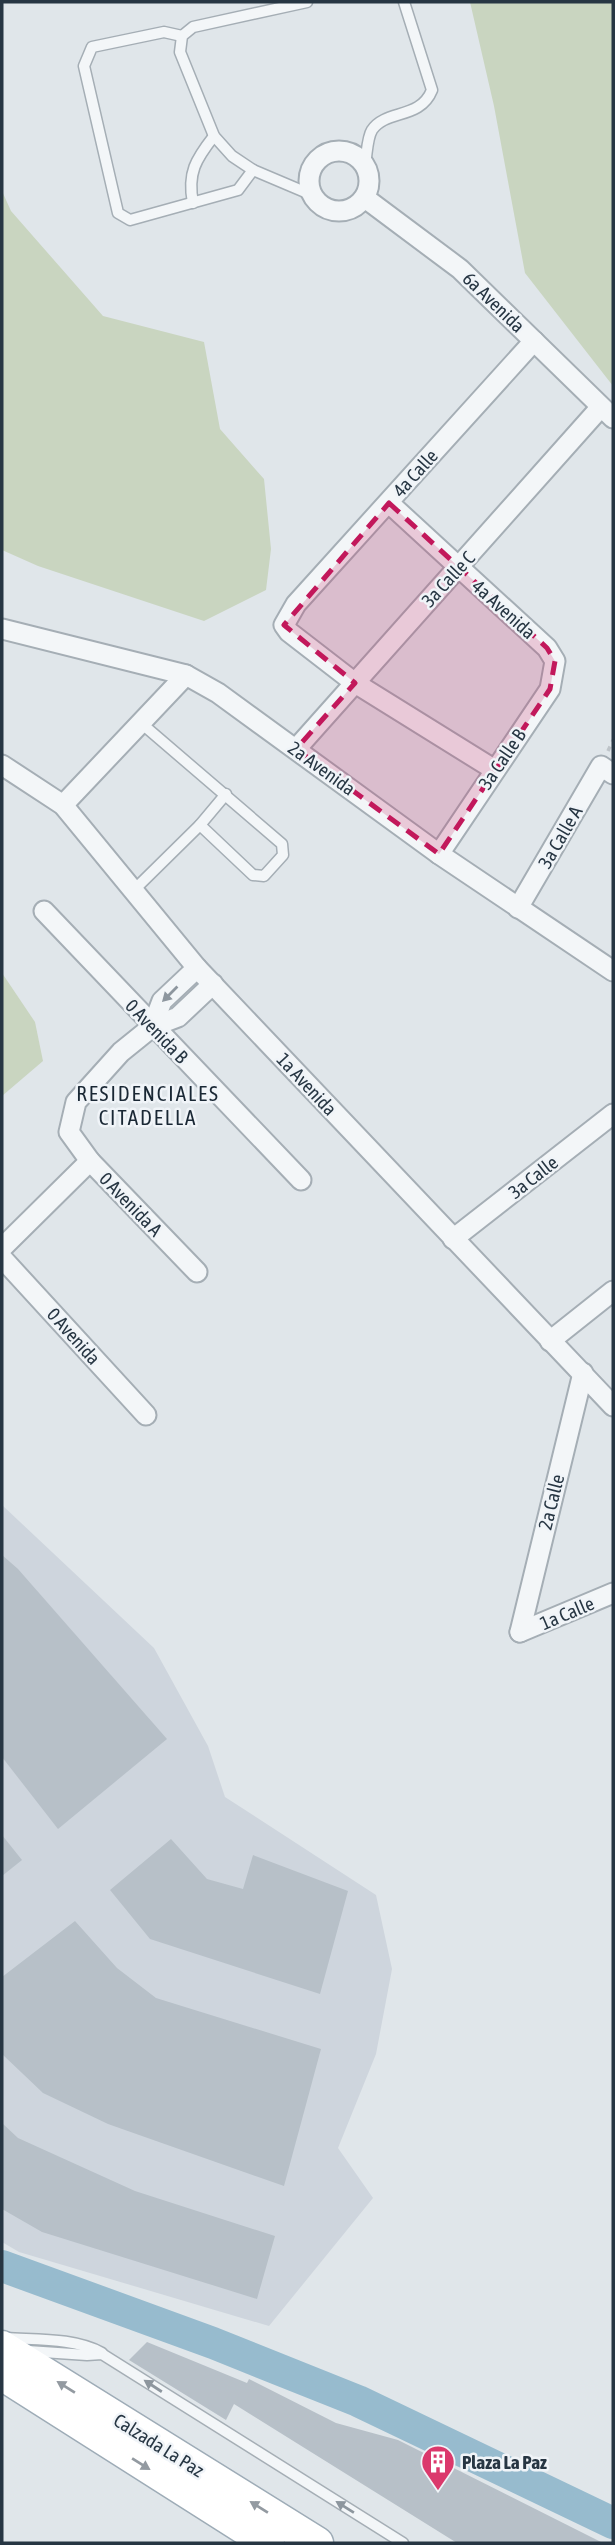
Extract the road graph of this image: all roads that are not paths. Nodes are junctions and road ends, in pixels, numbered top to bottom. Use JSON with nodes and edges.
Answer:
{"nodes":[{"id":1,"x":307,"y":2,"type":"edge"},
{"id":2,"x":404,"y":2,"type":"edge"},
{"id":3,"x":182,"y":36,"type":"junction"},
{"id":4,"x":214,"y":136,"type":"junction"},
{"id":5,"x":365,"y":164,"type":"junction"},
{"id":6,"x":253,"y":170,"type":"junction"},
{"id":7,"x":312,"y":195,"type":"junction"},
{"id":8,"x":365,"y":198,"type":"junction"},
{"id":9,"x":193,"y":203,"type":"junction"},
{"id":10,"x":534,"y":341,"type":"junction"},
{"id":11,"x":607,"y":413,"type":"edge"},
{"id":12,"x":389,"y":503,"type":"junction"},
{"id":13,"x":458,"y":566,"type":"junction"},
{"id":14,"x":2,"y":629,"type":"edge"},
{"id":15,"x":555,"y":660,"type":"joint"},
{"id":16,"x":186,"y":676,"type":"junction"},
{"id":17,"x":355,"y":682,"type":"junction"},
{"id":18,"x":141,"y":723,"type":"junction"},
{"id":19,"x":296,"y":749,"type":"junction"},
{"id":20,"x":2,"y":765,"type":"edge"},
{"id":21,"x":495,"y":770,"type":"junction"},
{"id":22,"x":607,"y":770,"type":"edge"},
{"id":23,"x":226,"y":794,"type":"junction"},
{"id":24,"x":62,"y":805,"type":"junction"},
{"id":25,"x":201,"y":825,"type":"junction"},
{"id":26,"x":439,"y":854,"type":"junction"},
{"id":27,"x":133,"y":891,"type":"junction"},
{"id":28,"x":518,"y":908,"type":"junction"},
{"id":29,"x":44,"y":911,"type":"dead end"},
{"id":30,"x":197,"y":968,"type":"junction"},
{"id":31,"x":613,"y":971,"type":"edge"},
{"id":32,"x":213,"y":984,"type":"junction"},
{"id":33,"x":152,"y":1027,"type":"junction"},
{"id":34,"x":613,"y":1114,"type":"edge"},
{"id":35,"x":90,"y":1161,"type":"junction"},
{"id":36,"x":301,"y":1180,"type":"dead end"},
{"id":37,"x":453,"y":1239,"type":"junction"},
{"id":38,"x":2,"y":1248,"type":"edge"},
{"id":39,"x":2,"y":1258,"type":"edge"},
{"id":40,"x":197,"y":1272,"type":"dead end"},
{"id":41,"x":613,"y":1291,"type":"edge"},
{"id":42,"x":550,"y":1341,"type":"junction"},
{"id":43,"x":583,"y":1373,"type":"junction"},
{"id":44,"x":613,"y":1406,"type":"edge"},
{"id":45,"x":146,"y":1415,"type":"dead end"},
{"id":46,"x":613,"y":1593,"type":"edge"},
{"id":47,"x":520,"y":1633,"type":"joint"},
{"id":48,"x":3,"y":2352,"type":"edge"},
{"id":49,"x":268,"y":2543,"type":"edge"},
{"id":50,"x":317,"y":2543,"type":"edge"},
{"id":51,"x":403,"y":2543,"type":"edge"}],
"edges":[{"from":1,"to":3,"type":"lane"},
{"from":2,"to":5,"type":"lane"},
{"from":3,"to":4,"type":"lane"},
{"from":3,"to":9,"type":"lane"},
{"from":4,"to":6,"type":"lane"},
{"from":4,"to":9,"type":"lane"},
{"from":5,"to":7,"type":"street"},
{"from":5,"to":8,"type":"street"},
{"from":6,"to":7,"type":"lane"},
{"from":6,"to":9,"type":"lane"},
{"from":7,"to":8,"type":"street"},
{"from":8,"to":10,"type":"street","name":"6a Avenida"},
{"from":10,"to":11,"type":"street","name":"6a Avenida"},
{"from":10,"to":12,"type":"street","name":"4a Calle"},
{"from":11,"to":13,"type":"street","name":"3a Calle C"},
{"from":12,"to":13,"type":"street","name":"4a Avenida"},
{"from":12,"to":17,"type":"street","name":"4a Calle"},
{"from":13,"to":15,"type":"street","name":"4a Avenida"},
{"from":13,"to":17,"type":"street","name":"3a Calle C"},
{"from":14,"to":16,"type":"street","name":"2a Avenida"},
{"from":15,"to":21,"type":"street","name":"3a Calle B"},
{"from":16,"to":18,"type":"street"},
{"from":16,"to":19,"type":"street","name":"2a Avenida"},
{"from":17,"to":19,"type":"street","name":"3a Calle C"},
{"from":17,"to":21,"type":"street"},
{"from":18,"to":23,"type":"lane"},
{"from":18,"to":24,"type":"street"},
{"from":19,"to":26,"type":"street","name":"2a Avenida"},
{"from":20,"to":24,"type":"street","name":"1a Avenida"},
{"from":21,"to":26,"type":"street","name":"3a Calle B"},
{"from":22,"to":28,"type":"street","name":"3a Calle A"},
{"from":23,"to":25,"type":"lane"},
{"from":23,"to":25,"type":"lane"},
{"from":24,"to":27,"type":"street","name":"1a Avenida"},
{"from":25,"to":27,"type":"lane"},
{"from":26,"to":28,"type":"street","name":"2a Avenida"},
{"from":27,"to":30,"type":"street","name":"1a Avenida"},
{"from":28,"to":31,"type":"street","name":"2a Avenida"},
{"from":29,"to":33,"type":"street","name":"0 Avenida B"},
{"from":30,"to":32,"type":"street","name":"1a Avenida"},
{"from":30,"to":33,"type":"street","one_way":true},
{"from":32,"to":33,"type":"street"},
{"from":32,"to":37,"type":"street","name":"1a Avenida"},
{"from":33,"to":35,"type":"street","name":"0 Avenida A"},
{"from":33,"to":36,"type":"street","name":"0 Avenida B"},
{"from":34,"to":37,"type":"street","name":"3a Calle"},
{"from":35,"to":38,"type":"street"},
{"from":35,"to":40,"type":"street","name":"0 Avenida A"},
{"from":37,"to":42,"type":"street","name":"1a Avenida"},
{"from":39,"to":45,"type":"street","name":"0 Avenida"},
{"from":41,"to":42,"type":"street"},
{"from":42,"to":43,"type":"street","name":"1a Avenida"},
{"from":43,"to":44,"type":"street","name":"1a Avenida"},
{"from":43,"to":47,"type":"street","name":"2a Calle"},
{"from":46,"to":47,"type":"street","name":"1a Calle"},
{"from":48,"to":49,"type":"main road","name":"Calzada La Paz","one_way":true},
{"from":50,"to":48,"type":"main road","name":"Calzada La Paz","one_way":true},
{"from":51,"to":48,"type":"lane","one_way":true}]}
